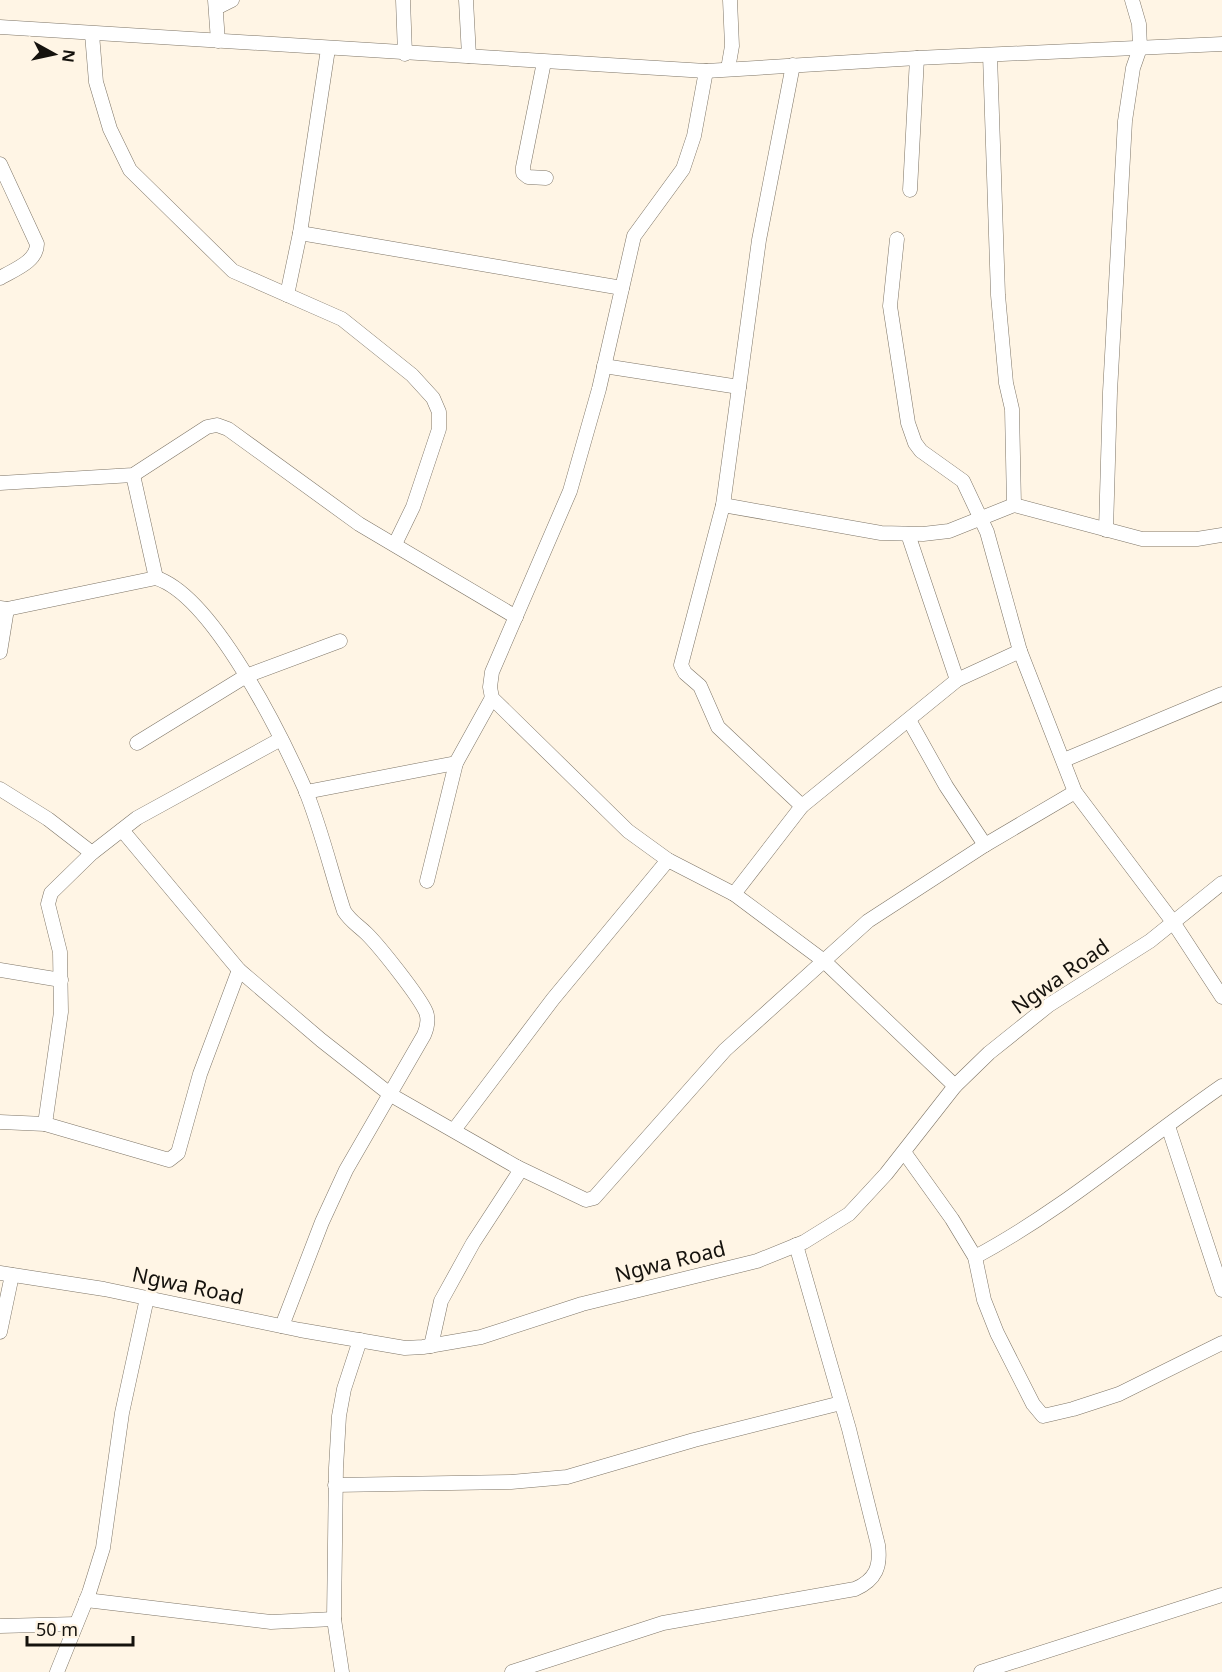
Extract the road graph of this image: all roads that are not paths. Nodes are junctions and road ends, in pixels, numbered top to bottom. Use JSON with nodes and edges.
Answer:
{"nodes":[{"id":1,"x":232,"y":0,"type":"edge"},
{"id":2,"x":403,"y":0,"type":"edge"},
{"id":3,"x":466,"y":0,"type":"edge"},
{"id":4,"x":730,"y":0,"type":"edge"},
{"id":5,"x":1132,"y":0,"type":"edge"},
{"id":6,"x":215,"y":4,"type":"edge"},
{"id":7,"x":0,"y":27,"type":"edge"},
{"id":8,"x":92,"y":34,"type":"junction"},
{"id":9,"x":218,"y":41,"type":"junction"},
{"id":10,"x":1222,"y":44,"type":"edge"},
{"id":11,"x":1140,"y":48,"type":"junction"},
{"id":12,"x":328,"y":49,"type":"junction"},
{"id":13,"x":405,"y":54,"type":"junction"},
{"id":14,"x":990,"y":55,"type":"junction"},
{"id":15,"x":470,"y":56,"type":"junction"},
{"id":16,"x":917,"y":58,"type":"junction"},
{"id":17,"x":544,"y":62,"type":"junction"},
{"id":18,"x":794,"y":65,"type":"junction"},
{"id":19,"x":728,"y":69,"type":"junction"},
{"id":20,"x":706,"y":71,"type":"junction"},
{"id":21,"x":0,"y":164,"type":"edge"},
{"id":22,"x":546,"y":178,"type":"dead end"},
{"id":23,"x":910,"y":190,"type":"dead end"},
{"id":24,"x":300,"y":233,"type":"junction"},
{"id":25,"x":897,"y":239,"type":"dead end"},
{"id":26,"x":0,"y":278,"type":"edge"},
{"id":27,"x":622,"y":288,"type":"junction"},
{"id":28,"x":287,"y":295,"type":"junction"},
{"id":29,"x":604,"y":366,"type":"junction"},
{"id":30,"x":739,"y":387,"type":"junction"},
{"id":31,"x":133,"y":475,"type":"junction"},
{"id":32,"x":0,"y":483,"type":"edge"},
{"id":33,"x":723,"y":505,"type":"junction"},
{"id":34,"x":1014,"y":505,"type":"junction"},
{"id":35,"x":980,"y":520,"type":"junction"},
{"id":36,"x":1106,"y":530,"type":"junction"},
{"id":37,"x":908,"y":534,"type":"junction"},
{"id":38,"x":1222,"y":535,"type":"edge"},
{"id":39,"x":395,"y":544,"type":"junction"},
{"id":40,"x":156,"y":578,"type":"junction"},
{"id":41,"x":4,"y":608,"type":"edge"},
{"id":42,"x":516,"y":617,"type":"junction"},
{"id":43,"x":340,"y":641,"type":"dead end"},
{"id":44,"x":0,"y":651,"type":"edge"},
{"id":45,"x":1020,"y":651,"type":"junction"},
{"id":46,"x":246,"y":676,"type":"junction"},
{"id":47,"x":957,"y":680,"type":"junction"},
{"id":48,"x":1222,"y":694,"type":"edge"},
{"id":49,"x":492,"y":698,"type":"junction"},
{"id":50,"x":909,"y":720,"type":"junction"},
{"id":51,"x":281,"y":739,"type":"junction"},
{"id":52,"x":137,"y":743,"type":"dead end"},
{"id":53,"x":1064,"y":760,"type":"junction"},
{"id":54,"x":456,"y":763,"type":"junction"},
{"id":55,"x":0,"y":789,"type":"edge"},
{"id":56,"x":306,"y":792,"type":"junction"},
{"id":57,"x":1076,"y":792,"type":"junction"},
{"id":58,"x":802,"y":806,"type":"junction"},
{"id":59,"x":122,"y":830,"type":"junction"},
{"id":60,"x":985,"y":845,"type":"junction"},
{"id":61,"x":92,"y":853,"type":"junction"},
{"id":62,"x":668,"y":860,"type":"junction"},
{"id":63,"x":427,"y":881,"type":"dead end"},
{"id":64,"x":1222,"y":883,"type":"edge"},
{"id":65,"x":734,"y":894,"type":"junction"},
{"id":66,"x":1173,"y":922,"type":"junction"},
{"id":67,"x":825,"y":961,"type":"junction"},
{"id":68,"x":0,"y":970,"type":"edge"},
{"id":69,"x":239,"y":970,"type":"junction"},
{"id":70,"x":61,"y":980,"type":"junction"},
{"id":71,"x":1222,"y":996,"type":"edge"},
{"id":72,"x":955,"y":1086,"type":"junction"},
{"id":73,"x":1222,"y":1086,"type":"edge"},
{"id":74,"x":391,"y":1095,"type":"junction"},
{"id":75,"x":0,"y":1122,"type":"edge"},
{"id":76,"x":45,"y":1124,"type":"junction"},
{"id":77,"x":1168,"y":1126,"type":"junction"},
{"id":78,"x":454,"y":1130,"type":"junction"},
{"id":79,"x":904,"y":1152,"type":"junction"},
{"id":80,"x":518,"y":1167,"type":"junction"},
{"id":81,"x":796,"y":1245,"type":"junction"},
{"id":82,"x":975,"y":1257,"type":"junction"},
{"id":83,"x":1219,"y":1268,"type":"edge"},
{"id":84,"x":6,"y":1274,"type":"edge"},
{"id":85,"x":1222,"y":1290,"type":"edge"},
{"id":86,"x":147,"y":1298,"type":"junction"},
{"id":87,"x":282,"y":1326,"type":"junction"},
{"id":88,"x":0,"y":1332,"type":"edge"},
{"id":89,"x":360,"y":1340,"type":"junction"},
{"id":90,"x":1222,"y":1343,"type":"edge"},
{"id":91,"x":431,"y":1346,"type":"junction"},
{"id":92,"x":841,"y":1403,"type":"junction"},
{"id":93,"x":336,"y":1485,"type":"junction"},
{"id":94,"x":1222,"y":1594,"type":"edge"},
{"id":95,"x":86,"y":1600,"type":"junction"},
{"id":96,"x":334,"y":1619,"type":"junction"},
{"id":97,"x":76,"y":1624,"type":"junction"},
{"id":98,"x":0,"y":1626,"type":"edge"},
{"id":99,"x":57,"y":1672,"type":"edge"},
{"id":100,"x":342,"y":1672,"type":"edge"},
{"id":101,"x":512,"y":1672,"type":"edge"},
{"id":102,"x":981,"y":1672,"type":"edge"}],
"edges":[{"from":1,"to":6,"type":"street"},
{"from":2,"to":13,"type":"street"},
{"from":3,"to":15,"type":"street"},
{"from":4,"to":19,"type":"street"},
{"from":5,"to":11,"type":"street"},
{"from":6,"to":9,"type":"street"},
{"from":7,"to":8,"type":"street"},
{"from":8,"to":9,"type":"street"},
{"from":8,"to":28,"type":"street"},
{"from":9,"to":12,"type":"street"},
{"from":10,"to":11,"type":"street"},
{"from":11,"to":14,"type":"street"},
{"from":11,"to":36,"type":"street"},
{"from":12,"to":13,"type":"street"},
{"from":12,"to":24,"type":"street"},
{"from":13,"to":15,"type":"street"},
{"from":14,"to":16,"type":"street"},
{"from":14,"to":34,"type":"street"},
{"from":15,"to":17,"type":"street"},
{"from":16,"to":18,"type":"street"},
{"from":16,"to":23,"type":"street"},
{"from":17,"to":20,"type":"street"},
{"from":17,"to":22,"type":"street"},
{"from":18,"to":19,"type":"street"},
{"from":18,"to":30,"type":"street"},
{"from":19,"to":20,"type":"street"},
{"from":20,"to":27,"type":"street"},
{"from":21,"to":26,"type":"street"},
{"from":24,"to":27,"type":"street"},
{"from":24,"to":28,"type":"street"},
{"from":25,"to":35,"type":"street"},
{"from":27,"to":29,"type":"street"},
{"from":28,"to":39,"type":"street"},
{"from":29,"to":30,"type":"street"},
{"from":29,"to":42,"type":"street"},
{"from":30,"to":33,"type":"street"},
{"from":31,"to":32,"type":"street"},
{"from":31,"to":39,"type":"street"},
{"from":31,"to":40,"type":"street"},
{"from":33,"to":37,"type":"street"},
{"from":33,"to":58,"type":"street"},
{"from":34,"to":35,"type":"street"},
{"from":34,"to":36,"type":"street"},
{"from":35,"to":37,"type":"street"},
{"from":35,"to":45,"type":"street"},
{"from":36,"to":38,"type":"street"},
{"from":37,"to":47,"type":"street"},
{"from":39,"to":42,"type":"street"},
{"from":40,"to":41,"type":"street"},
{"from":40,"to":46,"type":"street"},
{"from":41,"to":44,"type":"street"},
{"from":42,"to":49,"type":"street"},
{"from":43,"to":46,"type":"street"},
{"from":45,"to":47,"type":"street"},
{"from":45,"to":53,"type":"street"},
{"from":46,"to":51,"type":"street"},
{"from":46,"to":52,"type":"street"},
{"from":47,"to":50,"type":"street"},
{"from":48,"to":53,"type":"street"},
{"from":49,"to":54,"type":"street"},
{"from":49,"to":62,"type":"street"},
{"from":50,"to":58,"type":"street"},
{"from":50,"to":60,"type":"street"},
{"from":51,"to":56,"type":"street"},
{"from":51,"to":59,"type":"street"},
{"from":53,"to":57,"type":"street"},
{"from":54,"to":56,"type":"street"},
{"from":54,"to":63,"type":"street"},
{"from":55,"to":61,"type":"street"},
{"from":56,"to":74,"type":"street"},
{"from":57,"to":60,"type":"street"},
{"from":57,"to":66,"type":"street"},
{"from":58,"to":65,"type":"street"},
{"from":59,"to":61,"type":"street"},
{"from":59,"to":69,"type":"street"},
{"from":60,"to":67,"type":"street"},
{"from":61,"to":70,"type":"street"},
{"from":62,"to":65,"type":"street"},
{"from":62,"to":78,"type":"street"},
{"from":64,"to":66,"type":"street","name":"Ngwa Road"},
{"from":65,"to":67,"type":"street"},
{"from":66,"to":71,"type":"street"},
{"from":66,"to":72,"type":"street","name":"Ngwa Road"},
{"from":67,"to":72,"type":"street"},
{"from":67,"to":80,"type":"street"},
{"from":68,"to":70,"type":"street"},
{"from":69,"to":74,"type":"street"},
{"from":69,"to":76,"type":"street"},
{"from":70,"to":76,"type":"street"},
{"from":72,"to":79,"type":"street","name":"Ngwa Road"},
{"from":73,"to":77,"type":"street"},
{"from":74,"to":78,"type":"street"},
{"from":74,"to":87,"type":"street"},
{"from":75,"to":76,"type":"street"},
{"from":77,"to":82,"type":"street"},
{"from":77,"to":83,"type":"street"},
{"from":78,"to":80,"type":"street"},
{"from":79,"to":81,"type":"street","name":"Ngwa Road"},
{"from":79,"to":82,"type":"street"},
{"from":80,"to":91,"type":"street"},
{"from":81,"to":91,"type":"street","name":"Ngwa Road"},
{"from":81,"to":92,"type":"street"},
{"from":82,"to":90,"type":"street"},
{"from":83,"to":85,"type":"street"},
{"from":84,"to":86,"type":"street","name":"Ngwa Road"},
{"from":84,"to":88,"type":"street"},
{"from":86,"to":87,"type":"street","name":"Ngwa Road"},
{"from":86,"to":95,"type":"street"},
{"from":87,"to":89,"type":"street","name":"Ngwa Road"},
{"from":89,"to":91,"type":"street","name":"Ngwa Road"},
{"from":89,"to":93,"type":"street"},
{"from":92,"to":93,"type":"street"},
{"from":92,"to":101,"type":"street"},
{"from":93,"to":96,"type":"street"},
{"from":94,"to":102,"type":"street"},
{"from":95,"to":96,"type":"street"},
{"from":95,"to":97,"type":"street"},
{"from":96,"to":100,"type":"street"},
{"from":97,"to":98,"type":"street"},
{"from":97,"to":99,"type":"street"}]}
